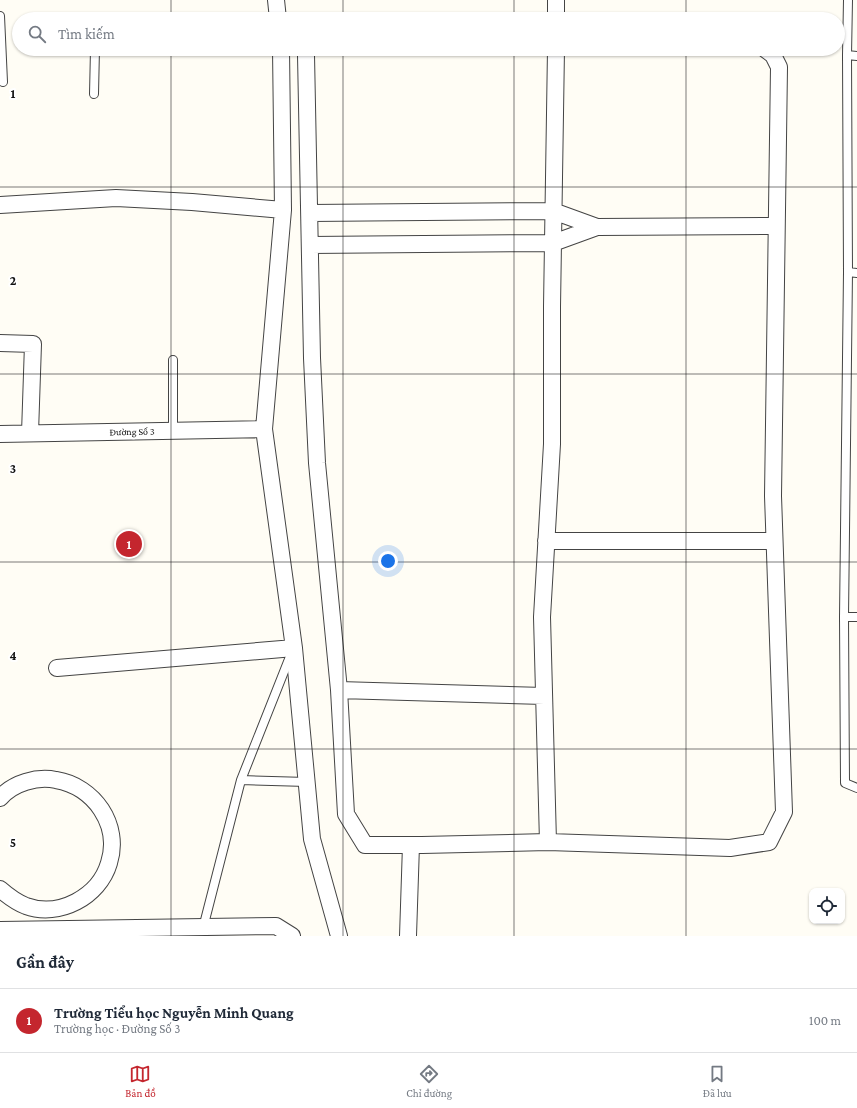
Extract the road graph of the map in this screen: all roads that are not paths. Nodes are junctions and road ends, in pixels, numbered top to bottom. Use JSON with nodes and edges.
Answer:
{"nodes":[{"id":1,"x":276,"y":0,"type":"edge"},
{"id":2,"x":556,"y":0,"type":"edge"},
{"id":3,"x":848,"y":0,"type":"edge"},
{"id":4,"x":277,"y":12,"type":"edge"},
{"id":5,"x":556,"y":12,"type":"edge"},
{"id":6,"x":0,"y":16,"type":"edge"},
{"id":7,"x":847,"y":55,"type":"junction"},
{"id":8,"x":95,"y":56,"type":"edge"},
{"id":9,"x":281,"y":56,"type":"edge"},
{"id":10,"x":306,"y":56,"type":"edge"},
{"id":11,"x":556,"y":56,"type":"edge"},
{"id":12,"x":773,"y":56,"type":"edge"},
{"id":13,"x":857,"y":56,"type":"edge"},
{"id":14,"x":4,"y":82,"type":"dead end"},
{"id":15,"x":94,"y":94,"type":"dead end"},
{"id":16,"x":0,"y":205,"type":"edge"},
{"id":17,"x":283,"y":210,"type":"junction"},
{"id":18,"x":553,"y":211,"type":"junction"},
{"id":19,"x":310,"y":213,"type":"junction"},
{"id":20,"x":776,"y":226,"type":"junction"},
{"id":21,"x":597,"y":227,"type":"junction"},
{"id":22,"x":553,"y":243,"type":"junction"},
{"id":23,"x":310,"y":244,"type":"junction"},
{"id":24,"x":853,"y":272,"type":"edge"},
{"id":25,"x":0,"y":343,"type":"edge"},
{"id":26,"x":172,"y":360,"type":"dead end"},
{"id":27,"x":264,"y":429,"type":"junction"},
{"id":28,"x":173,"y":431,"type":"junction"},
{"id":29,"x":30,"y":433,"type":"junction"},
{"id":30,"x":0,"y":434,"type":"edge"},
{"id":31,"x":546,"y":541,"type":"junction"},
{"id":32,"x":774,"y":541,"type":"junction"},
{"id":33,"x":844,"y":617,"type":"junction"},
{"id":34,"x":857,"y":617,"type":"edge"},
{"id":35,"x":294,"y":648,"type":"junction"},
{"id":36,"x":57,"y":668,"type":"dead end"},
{"id":37,"x":339,"y":690,"type":"junction"},
{"id":38,"x":544,"y":696,"type":"junction"},
{"id":39,"x":241,"y":780,"type":"junction"},
{"id":40,"x":307,"y":782,"type":"junction"},
{"id":41,"x":857,"y":788,"type":"edge"},
{"id":42,"x":0,"y":798,"type":"edge"},
{"id":43,"x":548,"y":842,"type":"junction"},
{"id":44,"x":411,"y":845,"type":"junction"},
{"id":45,"x":0,"y":890,"type":"edge"},
{"id":46,"x":43,"y":909,"type":"junction"},
{"id":47,"x":203,"y":928,"type":"junction"},
{"id":48,"x":0,"y":930,"type":"edge"},
{"id":49,"x":46,"y":933,"type":"edge"},
{"id":50,"x":292,"y":936,"type":"edge"},
{"id":51,"x":339,"y":936,"type":"edge"},
{"id":52,"x":408,"y":936,"type":"edge"}],
"edges":[{"from":1,"to":4,"type":"street"},
{"from":2,"to":5,"type":"street"},
{"from":3,"to":7,"type":"lane"},
{"from":6,"to":14,"type":"lane"},
{"from":7,"to":13,"type":"lane"},
{"from":7,"to":24,"type":"lane"},
{"from":8,"to":15,"type":"lane"},
{"from":9,"to":17,"type":"street"},
{"from":10,"to":19,"type":"street"},
{"from":11,"to":18,"type":"street"},
{"from":12,"to":20,"type":"street"},
{"from":16,"to":17,"type":"street"},
{"from":17,"to":27,"type":"street"},
{"from":18,"to":19,"type":"street"},
{"from":18,"to":21,"type":"street"},
{"from":18,"to":22,"type":"street"},
{"from":19,"to":23,"type":"street"},
{"from":20,"to":21,"type":"street"},
{"from":20,"to":32,"type":"street"},
{"from":21,"to":22,"type":"street"},
{"from":22,"to":23,"type":"street"},
{"from":22,"to":31,"type":"street"},
{"from":23,"to":37,"type":"street"},
{"from":24,"to":33,"type":"lane"},
{"from":25,"to":29,"type":"street"},
{"from":26,"to":28,"type":"lane"},
{"from":27,"to":28,"type":"street","name":"Đường Số 3"},
{"from":27,"to":35,"type":"street"},
{"from":28,"to":29,"type":"street","name":"Đường Số 3"},
{"from":29,"to":30,"type":"street","name":"Đường Số 3"},
{"from":31,"to":32,"type":"street"},
{"from":31,"to":38,"type":"street"},
{"from":32,"to":43,"type":"street"},
{"from":33,"to":34,"type":"lane"},
{"from":33,"to":41,"type":"lane"},
{"from":35,"to":36,"type":"street"},
{"from":35,"to":39,"type":"lane"},
{"from":35,"to":40,"type":"street"},
{"from":37,"to":38,"type":"street"},
{"from":37,"to":44,"type":"street"},
{"from":38,"to":43,"type":"street"},
{"from":39,"to":40,"type":"lane"},
{"from":39,"to":47,"type":"lane"},
{"from":40,"to":51,"type":"street"},
{"from":42,"to":46,"type":"street"},
{"from":43,"to":44,"type":"street"},
{"from":44,"to":52,"type":"street"},
{"from":45,"to":46,"type":"street"},
{"from":46,"to":49,"type":"street"},
{"from":47,"to":49,"type":"street"},
{"from":47,"to":50,"type":"street"},
{"from":48,"to":49,"type":"street"}]}
